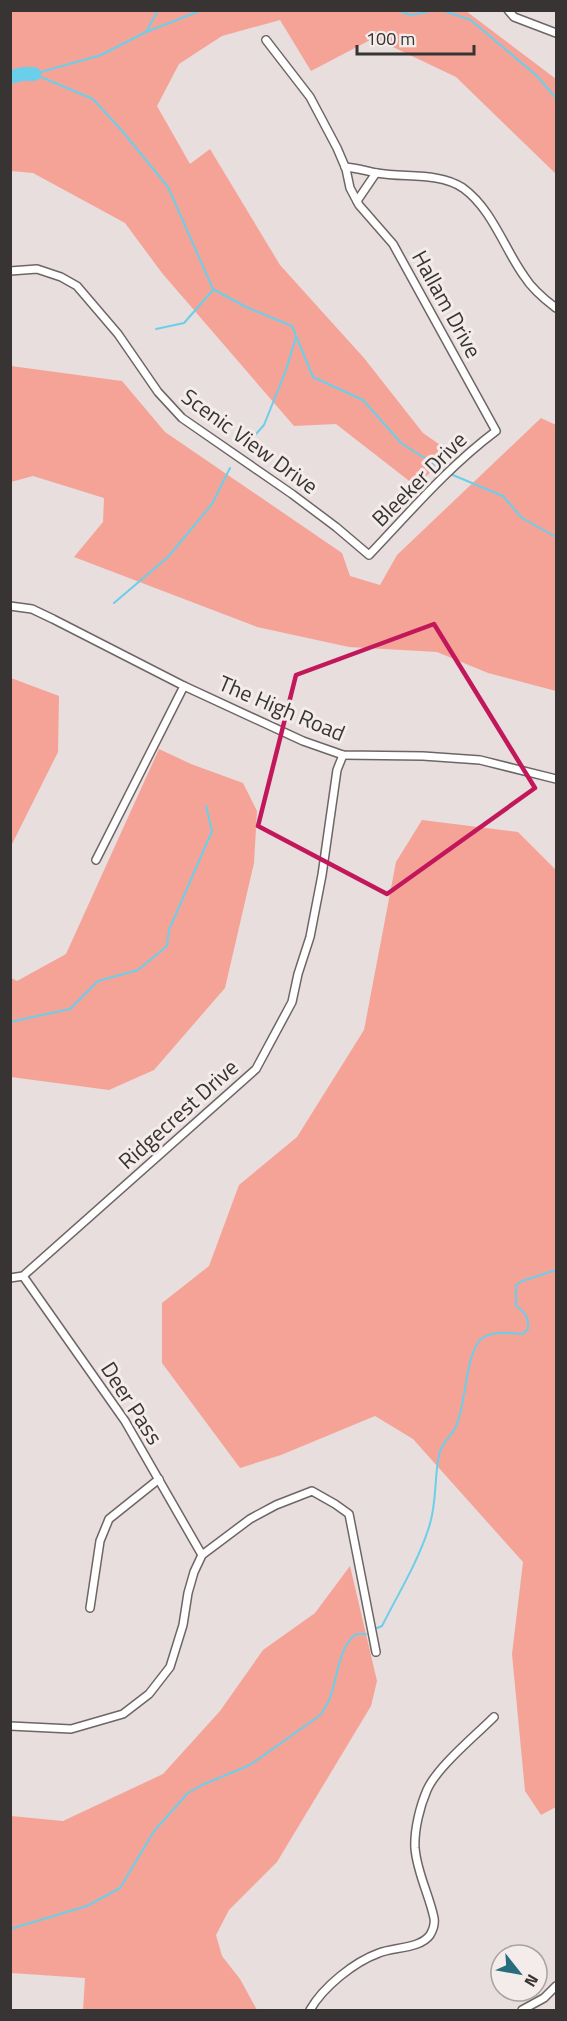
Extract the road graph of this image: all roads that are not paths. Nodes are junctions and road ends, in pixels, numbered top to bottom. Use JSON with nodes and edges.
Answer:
{"nodes":[{"id":1,"x":508,"y":10,"type":"edge"},
{"id":2,"x":556,"y":33,"type":"edge"},
{"id":3,"x":266,"y":40,"type":"dead end"},
{"id":4,"x":345,"y":167,"type":"junction"},
{"id":5,"x":376,"y":173,"type":"junction"},
{"id":6,"x":357,"y":201,"type":"junction"},
{"id":7,"x":10,"y":271,"type":"edge"},
{"id":8,"x":556,"y":308,"type":"edge"},
{"id":9,"x":496,"y":431,"type":"joint"},
{"id":10,"x":369,"y":555,"type":"joint"},
{"id":11,"x":10,"y":606,"type":"edge"},
{"id":12,"x":184,"y":686,"type":"junction"},
{"id":13,"x":343,"y":755,"type":"junction"},
{"id":14,"x":556,"y":779,"type":"edge"},
{"id":15,"x":96,"y":860,"type":"dead end"},
{"id":16,"x":23,"y":1276,"type":"junction"},
{"id":17,"x":10,"y":1278,"type":"edge"},
{"id":18,"x":159,"y":1479,"type":"junction"},
{"id":19,"x":202,"y":1555,"type":"junction"},
{"id":20,"x":90,"y":1608,"type":"dead end"},
{"id":21,"x":376,"y":1652,"type":"dead end"},
{"id":22,"x":494,"y":1717,"type":"dead end"},
{"id":23,"x":10,"y":1726,"type":"edge"},
{"id":24,"x":556,"y":1986,"type":"edge"},
{"id":25,"x":310,"y":2010,"type":"edge"},
{"id":26,"x":522,"y":2010,"type":"edge"}],
"edges":[{"from":1,"to":2,"type":"street"},
{"from":3,"to":4,"type":"street","name":"Hallam Drive"},
{"from":4,"to":5,"type":"street"},
{"from":4,"to":6,"type":"street","name":"Hallam Drive"},
{"from":5,"to":6,"type":"street"},
{"from":5,"to":8,"type":"street"},
{"from":6,"to":9,"type":"street","name":"Hallam Drive"},
{"from":7,"to":10,"type":"street","name":"Scenic View Drive"},
{"from":9,"to":10,"type":"street","name":"Bleeker Drive"},
{"from":11,"to":12,"type":"street","name":"The High Road"},
{"from":12,"to":13,"type":"street","name":"The High Road"},
{"from":12,"to":15,"type":"street"},
{"from":13,"to":14,"type":"street","name":"The High Road"},
{"from":13,"to":16,"type":"street","name":"Ridgecrest Drive"},
{"from":16,"to":17,"type":"street"},
{"from":16,"to":18,"type":"street","name":"Deer Pass"},
{"from":18,"to":19,"type":"street","name":"Deer Pass"},
{"from":18,"to":20,"type":"street"},
{"from":19,"to":21,"type":"street"},
{"from":19,"to":23,"type":"street"},
{"from":22,"to":25,"type":"street"},
{"from":24,"to":26,"type":"street"}]}
